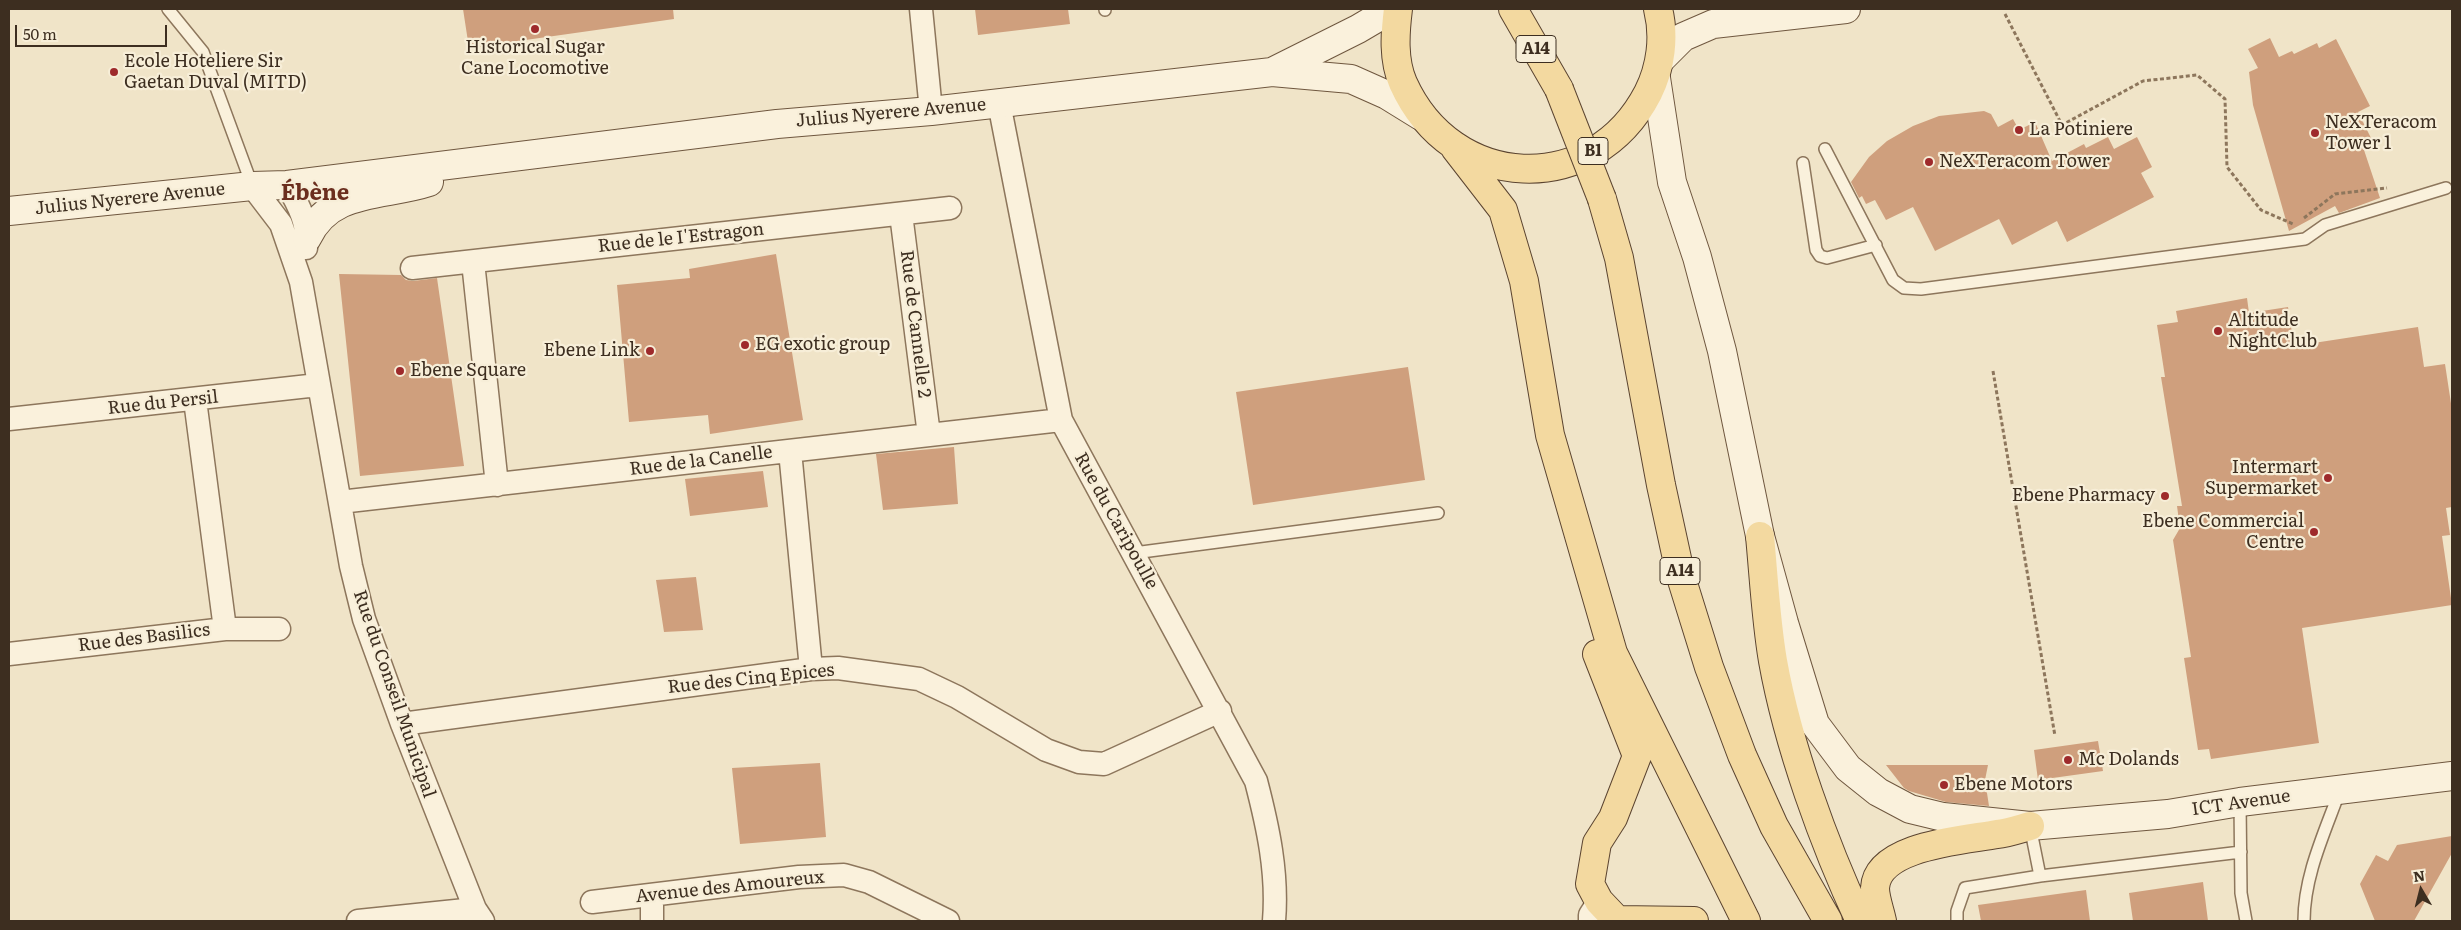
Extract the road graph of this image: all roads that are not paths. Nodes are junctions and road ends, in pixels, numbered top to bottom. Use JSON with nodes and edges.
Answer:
{"nodes":[{"id":1,"x":168,"y":9,"type":"edge"},
{"id":2,"x":921,"y":9,"type":"edge"},
{"id":3,"x":1392,"y":9,"type":"edge"},
{"id":4,"x":1398,"y":9,"type":"edge"},
{"id":5,"x":1512,"y":9,"type":"edge"},
{"id":6,"x":1658,"y":9,"type":"edge"},
{"id":7,"x":1846,"y":9,"type":"edge"},
{"id":8,"x":1658,"y":69,"type":"junction"},
{"id":9,"x":1272,"y":72,"type":"junction"},
{"id":10,"x":999,"y":103,"type":"junction"},
{"id":11,"x":931,"y":111,"type":"junction"},
{"id":12,"x":1421,"y":116,"type":"junction"},
{"id":13,"x":1454,"y":148,"type":"junction"},
{"id":14,"x":1825,"y":150,"type":"dead end"},
{"id":15,"x":505,"y":156,"type":"junction"},
{"id":16,"x":1803,"y":163,"type":"dead end"},
{"id":17,"x":287,"y":185,"type":"junction"},
{"id":18,"x":252,"y":186,"type":"junction"},
{"id":19,"x":2446,"y":188,"type":"dead end"},
{"id":20,"x":950,"y":208,"type":"dead end"},
{"id":21,"x":9,"y":211,"type":"edge"},
{"id":22,"x":901,"y":214,"type":"junction"},
{"id":23,"x":307,"y":238,"type":"junction"},
{"id":24,"x":1876,"y":245,"type":"junction"},
{"id":25,"x":473,"y":262,"type":"junction"},
{"id":26,"x":412,"y":268,"type":"dead end"},
{"id":27,"x":301,"y":282,"type":"junction"},
{"id":28,"x":318,"y":384,"type":"junction"},
{"id":29,"x":195,"y":400,"type":"junction"},
{"id":30,"x":9,"y":419,"type":"edge"},
{"id":31,"x":1061,"y":420,"type":"junction"},
{"id":32,"x":929,"y":435,"type":"junction"},
{"id":33,"x":1550,"y":435,"type":"junction"},
{"id":34,"x":790,"y":451,"type":"junction"},
{"id":35,"x":498,"y":485,"type":"junction"},
{"id":36,"x":340,"y":502,"type":"junction"},
{"id":37,"x":1438,"y":513,"type":"dead end"},
{"id":38,"x":1760,"y":536,"type":"junction"},
{"id":39,"x":1134,"y":553,"type":"junction"},
{"id":40,"x":225,"y":629,"type":"junction"},
{"id":41,"x":280,"y":629,"type":"dead end"},
{"id":42,"x":9,"y":654,"type":"edge"},
{"id":43,"x":811,"y":669,"type":"junction"},
{"id":44,"x":1220,"y":711,"type":"junction"},
{"id":45,"x":402,"y":724,"type":"junction"},
{"id":46,"x":2452,"y":776,"type":"edge"},
{"id":47,"x":2340,"y":790,"type":"junction"},
{"id":48,"x":2240,"y":802,"type":"junction"},
{"id":49,"x":2030,"y":826,"type":"junction"},
{"id":50,"x":2241,"y":852,"type":"junction"},
{"id":51,"x":2040,"y":876,"type":"junction"},
{"id":52,"x":652,"y":896,"type":"junction"},
{"id":53,"x":592,"y":902,"type":"dead end"},
{"id":54,"x":1594,"y":911,"type":"edge"},
{"id":55,"x":479,"y":915,"type":"edge"},
{"id":56,"x":937,"y":919,"type":"edge"},
{"id":57,"x":358,"y":921,"type":"edge"},
{"id":58,"x":652,"y":921,"type":"edge"},
{"id":59,"x":1274,"y":921,"type":"edge"},
{"id":60,"x":1694,"y":921,"type":"edge"},
{"id":61,"x":1746,"y":921,"type":"edge"},
{"id":62,"x":1828,"y":921,"type":"edge"},
{"id":63,"x":1860,"y":921,"type":"edge"},
{"id":64,"x":1882,"y":921,"type":"edge"},
{"id":65,"x":1957,"y":921,"type":"edge"},
{"id":66,"x":2246,"y":921,"type":"edge"},
{"id":67,"x":2304,"y":921,"type":"edge"}],
"edges":[{"from":1,"to":18,"type":"lane"},
{"from":2,"to":11,"type":"street"},
{"from":3,"to":9,"type":"main road","name":"Julius Nyerere Avenue","number":"B1"},
{"from":4,"to":12,"type":"main road","name":"Julius Nyerere Avenue","number":"B1"},
{"from":5,"to":62,"type":"main road","number":"A14","bridge":true},
{"from":6,"to":8,"type":"main road","name":"Julius Nyerere Avenue","number":"B1"},
{"from":7,"to":8,"type":"main road","name":"Julius Nyerere Avenue","number":"B1"},
{"from":8,"to":13,"type":"main road","name":"Julius Nyerere Avenue","number":"B1"},
{"from":8,"to":38,"type":"main road","name":"ICT Avenue"},
{"from":9,"to":10,"type":"main road","name":"Julius Nyerere Avenue","number":"B1"},
{"from":9,"to":12,"type":"main road","name":"Julius Nyerere Avenue","number":"B1"},
{"from":10,"to":11,"type":"main road","name":"Julius Nyerere Avenue","number":"B1"},
{"from":10,"to":31,"type":"street","name":"Rue du Caripoulle"},
{"from":11,"to":15,"type":"main road","name":"Julius Nyerere Avenue","number":"B1"},
{"from":12,"to":13,"type":"main road","name":"Julius Nyerere Avenue","number":"B1"},
{"from":13,"to":33,"type":"main road"},
{"from":14,"to":24,"type":"lane"},
{"from":15,"to":17,"type":"main road","name":"Julius Nyerere Avenue","number":"B1"},
{"from":15,"to":18,"type":"main road","name":"Julius Nyerere Avenue","number":"B1"},
{"from":15,"to":23,"type":"main road"},
{"from":16,"to":24,"type":"lane"},
{"from":17,"to":18,"type":"main road","name":"Julius Nyerere Avenue","number":"B1"},
{"from":17,"to":23,"type":"street"},
{"from":18,"to":21,"type":"main road","name":"Julius Nyerere Avenue","number":"B1"},
{"from":18,"to":27,"type":"street"},
{"from":19,"to":24,"type":"lane"},
{"from":20,"to":22,"type":"street","name":"Rue de le I'Estragon"},
{"from":22,"to":25,"type":"street","name":"Rue de le I'Estragon"},
{"from":22,"to":32,"type":"street","name":"Rue de Cannelle 2"},
{"from":23,"to":27,"type":"street"},
{"from":25,"to":26,"type":"street","name":"Rue de le I'Estragon"},
{"from":25,"to":35,"type":"street"},
{"from":27,"to":28,"type":"street","name":"Rue du Conseil Municipal"},
{"from":28,"to":29,"type":"street","name":"Rue du Persil"},
{"from":28,"to":36,"type":"street","name":"Rue du Conseil Municipal"},
{"from":29,"to":30,"type":"street","name":"Rue du Persil"},
{"from":29,"to":40,"type":"street"},
{"from":31,"to":32,"type":"street","name":"Rue de la Canelle"},
{"from":31,"to":39,"type":"street","name":"Rue du Caripoulle"},
{"from":32,"to":34,"type":"street","name":"Rue de la Canelle"},
{"from":33,"to":54,"type":"main road"},
{"from":33,"to":61,"type":"main road"},
{"from":34,"to":35,"type":"street","name":"Rue de la Canelle"},
{"from":34,"to":43,"type":"street"},
{"from":35,"to":36,"type":"street","name":"Rue de la Canelle"},
{"from":36,"to":45,"type":"street","name":"Rue du Conseil Municipal"},
{"from":37,"to":39,"type":"lane"},
{"from":38,"to":49,"type":"main road","name":"ICT Avenue"},
{"from":38,"to":63,"type":"main road"},
{"from":39,"to":44,"type":"street","name":"Rue du Caripoulle"},
{"from":40,"to":41,"type":"street","name":"Rue des Basilics"},
{"from":40,"to":42,"type":"street","name":"Rue des Basilics"},
{"from":43,"to":44,"type":"street","name":"Rue des Cinq Epices"},
{"from":43,"to":45,"type":"street","name":"Rue des Cinq Epices"},
{"from":44,"to":59,"type":"street","name":"Rue du Caripoulle"},
{"from":45,"to":55,"type":"street","name":"Rue du Conseil Municipal"},
{"from":46,"to":47,"type":"main road","name":"ICT Avenue"},
{"from":47,"to":48,"type":"main road","name":"ICT Avenue"},
{"from":47,"to":67,"type":"lane"},
{"from":48,"to":49,"type":"main road","name":"ICT Avenue"},
{"from":48,"to":50,"type":"lane"},
{"from":49,"to":51,"type":"lane"},
{"from":49,"to":64,"type":"main road"},
{"from":50,"to":51,"type":"lane"},
{"from":50,"to":66,"type":"lane"},
{"from":51,"to":65,"type":"lane"},
{"from":52,"to":53,"type":"street","name":"Avenue des Amoureux"},
{"from":52,"to":56,"type":"street","name":"Avenue des Amoureux"},
{"from":52,"to":58,"type":"street"},
{"from":54,"to":60,"type":"main road"},
{"from":55,"to":57,"type":"street"}]}
